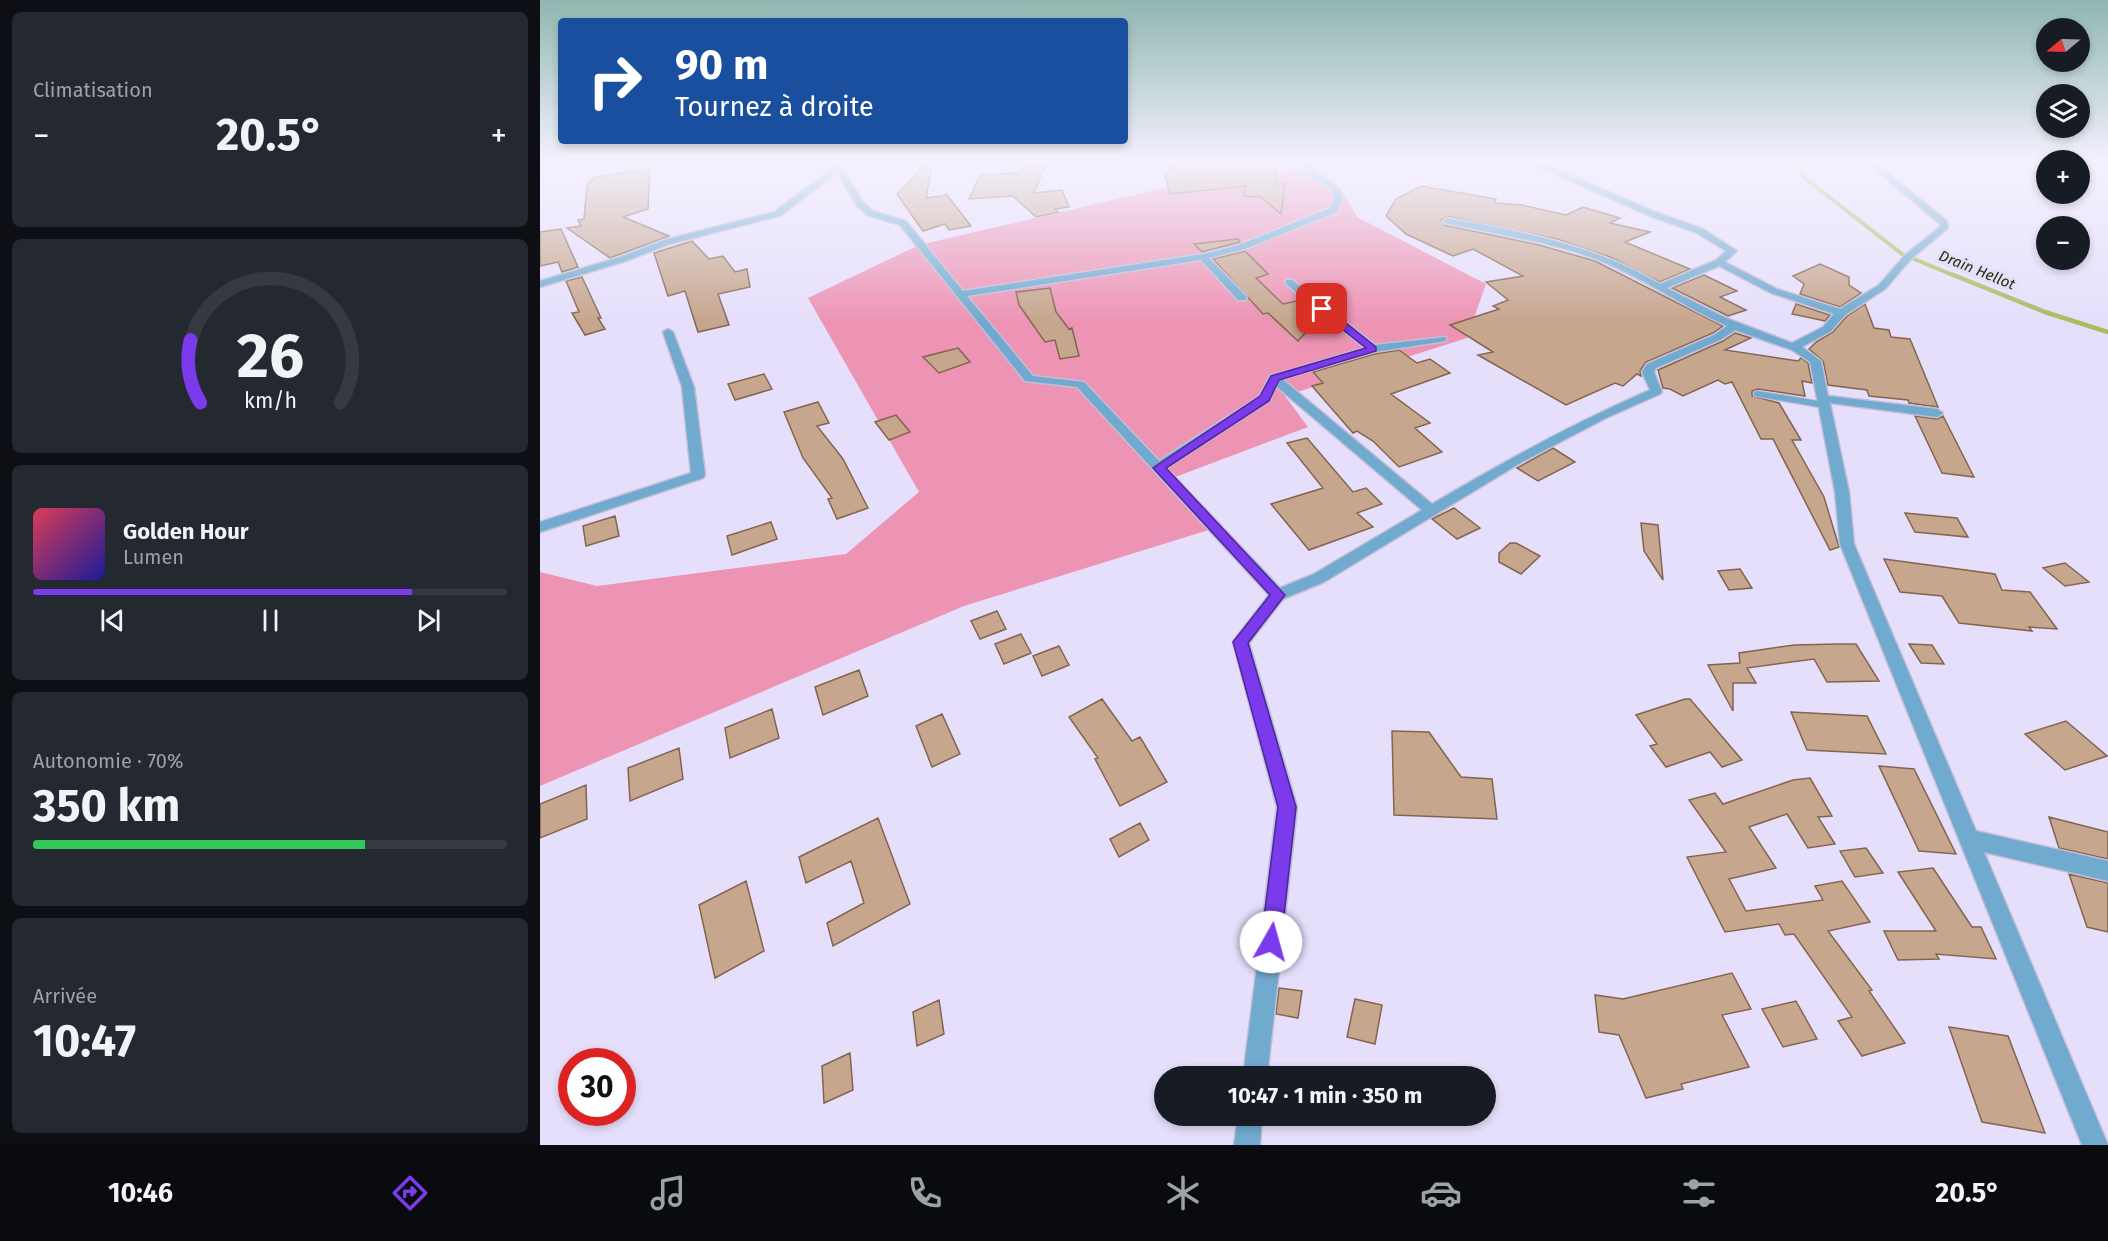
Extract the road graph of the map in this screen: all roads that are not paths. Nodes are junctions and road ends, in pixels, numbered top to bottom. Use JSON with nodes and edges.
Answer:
{"nodes":[{"id":1,"x":775,"y":214,"type":"edge"},
{"id":2,"x":875,"y":214,"type":"edge"},
{"id":3,"x":1323,"y":214,"type":"edge"},
{"id":4,"x":1654,"y":214,"type":"edge"},
{"id":5,"x":1933,"y":214,"type":"edge"},
{"id":6,"x":1447,"y":221,"type":"dead end"},
{"id":7,"x":1203,"y":257,"type":"junction"},
{"id":8,"x":1719,"y":262,"type":"junction"},
{"id":9,"x":1289,"y":282,"type":"dead end"},
{"id":10,"x":540,"y":284,"type":"edge"},
{"id":11,"x":1659,"y":288,"type":"junction"},
{"id":12,"x":960,"y":294,"type":"junction"},
{"id":13,"x":1242,"y":298,"type":"dead end"},
{"id":14,"x":1841,"y":313,"type":"junction"},
{"id":15,"x":1736,"y":325,"type":"junction"},
{"id":16,"x":668,"y":332,"type":"dead end"},
{"id":17,"x":1442,"y":339,"type":"dead end"},
{"id":18,"x":1796,"y":348,"type":"junction"},
{"id":19,"x":1373,"y":349,"type":"junction"},
{"id":20,"x":1274,"y":378,"type":"junction"},
{"id":21,"x":1758,"y":394,"type":"dead end"},
{"id":22,"x":1823,"y":402,"type":"junction"},
{"id":23,"x":1937,"y":413,"type":"dead end"},
{"id":24,"x":1158,"y":468,"type":"junction"},
{"id":25,"x":1431,"y":510,"type":"junction"},
{"id":26,"x":540,"y":527,"type":"edge"},
{"id":27,"x":1278,"y":595,"type":"junction"},
{"id":28,"x":1969,"y":839,"type":"junction"},
{"id":29,"x":2108,"y":871,"type":"edge"},
{"id":30,"x":1256,"y":1066,"type":"edge"},
{"id":31,"x":1249,"y":1126,"type":"edge"},
{"id":32,"x":1247,"y":1145,"type":"edge"},
{"id":33,"x":2095,"y":1145,"type":"edge"}],
"edges":[{"from":1,"to":10,"type":"street"},
{"from":2,"to":12,"type":"street"},
{"from":3,"to":7,"type":"street"},
{"from":4,"to":8,"type":"street"},
{"from":5,"to":14,"type":"street"},
{"from":6,"to":11,"type":"street"},
{"from":7,"to":12,"type":"street"},
{"from":7,"to":13,"type":"street"},
{"from":8,"to":11,"type":"street"},
{"from":8,"to":14,"type":"street"},
{"from":9,"to":19,"type":"street"},
{"from":11,"to":15,"type":"street"},
{"from":12,"to":24,"type":"street"},
{"from":14,"to":18,"type":"street"},
{"from":15,"to":18,"type":"street"},
{"from":15,"to":25,"type":"street"},
{"from":16,"to":26,"type":"street"},
{"from":17,"to":19,"type":"street"},
{"from":18,"to":22,"type":"street"},
{"from":19,"to":20,"type":"street"},
{"from":20,"to":24,"type":"street"},
{"from":20,"to":25,"type":"street"},
{"from":21,"to":22,"type":"lane"},
{"from":22,"to":23,"type":"street"},
{"from":22,"to":28,"type":"street"},
{"from":24,"to":27,"type":"street"},
{"from":25,"to":27,"type":"street"},
{"from":27,"to":30,"type":"street"},
{"from":28,"to":29,"type":"street"},
{"from":28,"to":33,"type":"street"},
{"from":31,"to":32,"type":"street"}]}
